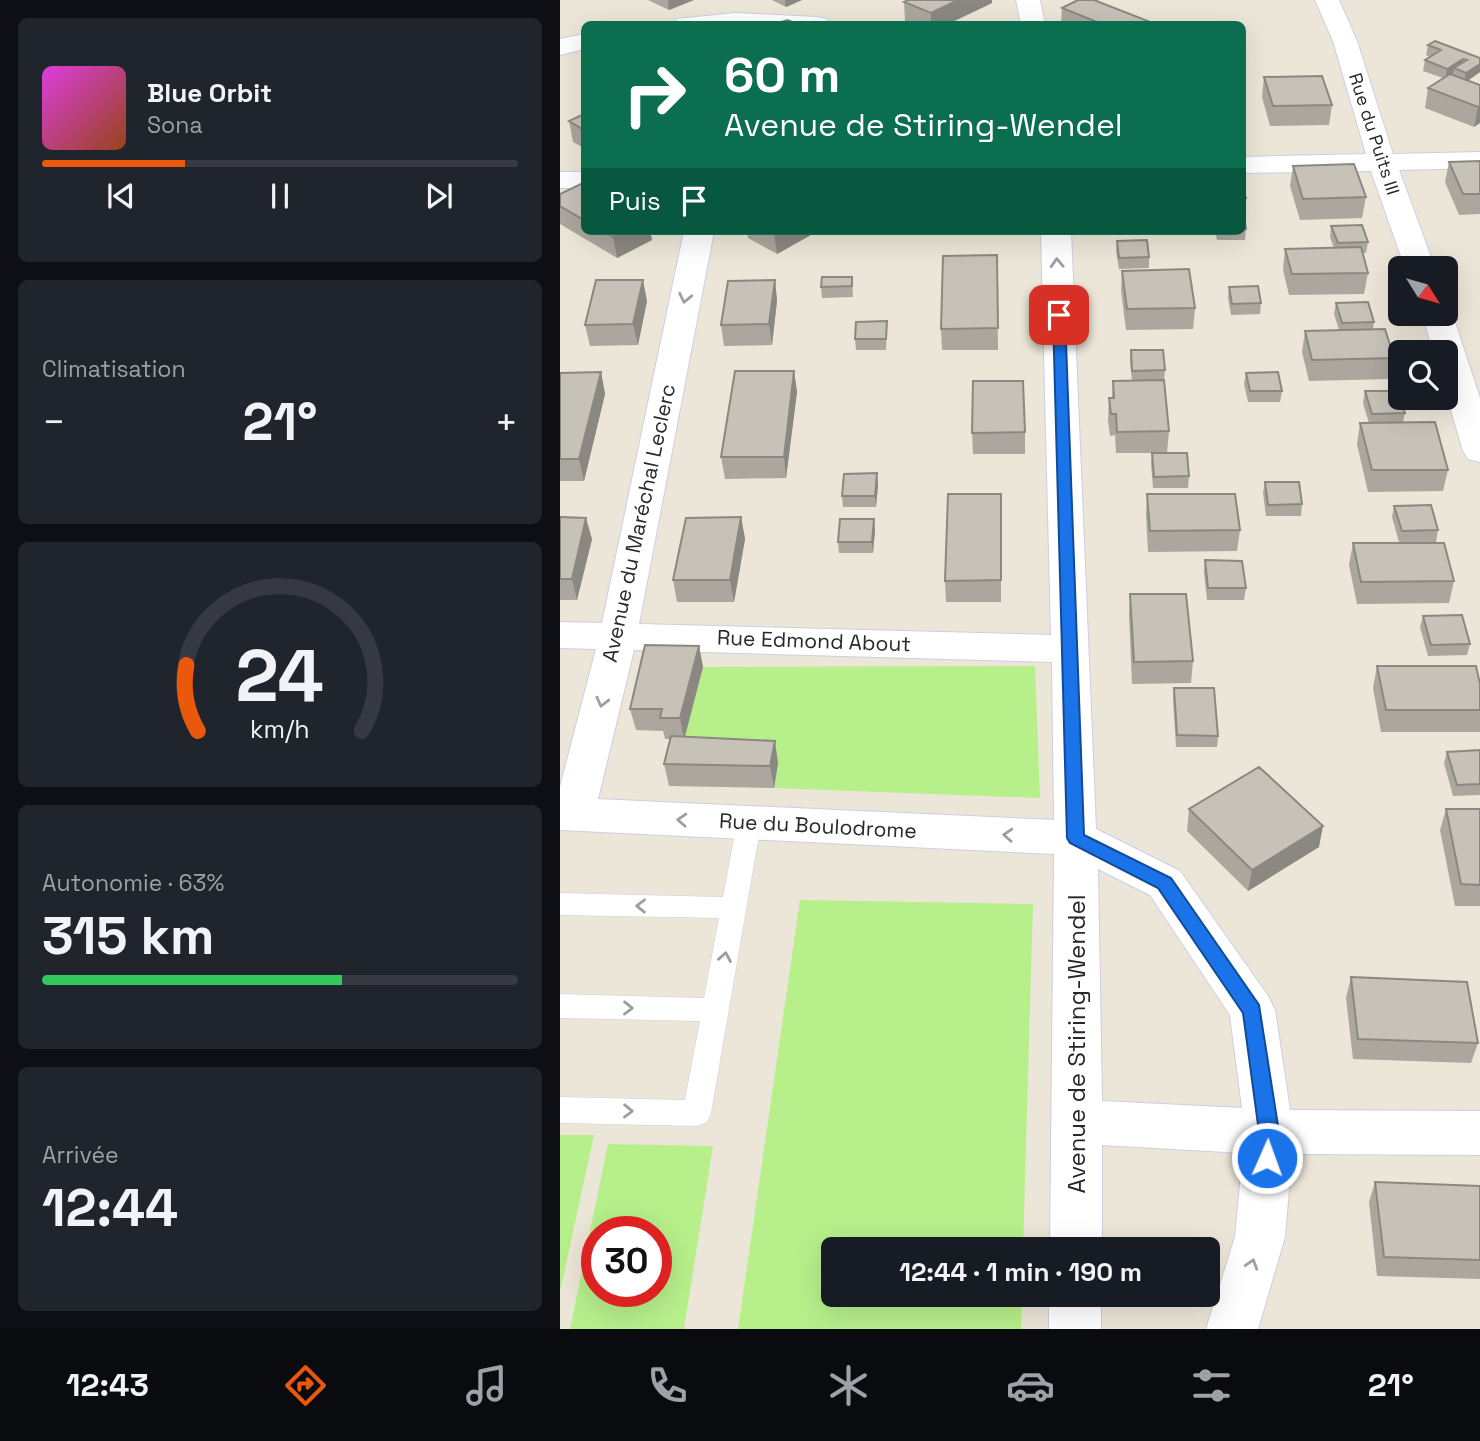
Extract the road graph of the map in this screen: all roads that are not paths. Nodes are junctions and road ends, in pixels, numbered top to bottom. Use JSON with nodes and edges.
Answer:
{"nodes":[{"id":1,"x":1028,"y":0,"type":"edge"},
{"id":2,"x":1326,"y":0,"type":"edge"},
{"id":3,"x":736,"y":15,"type":"edge"},
{"id":4,"x":703,"y":21,"type":"edge"},
{"id":5,"x":790,"y":21,"type":"edge"},
{"id":6,"x":1032,"y":21,"type":"edge"},
{"id":7,"x":581,"y":42,"type":"edge"},
{"id":8,"x":560,"y":47,"type":"edge"},
{"id":9,"x":1480,"y":160,"type":"edge"},
{"id":10,"x":1382,"y":162,"type":"junction"},
{"id":11,"x":1246,"y":165,"type":"edge"},
{"id":12,"x":560,"y":180,"type":"edge"},
{"id":13,"x":581,"y":180,"type":"edge"},
{"id":14,"x":698,"y":235,"type":"edge"},
{"id":15,"x":1056,"y":235,"type":"edge"},
{"id":16,"x":1416,"y":256,"type":"edge"},
{"id":17,"x":1441,"y":326,"type":"edge"},
{"id":18,"x":1480,"y":451,"type":"edge"},
{"id":19,"x":560,"y":635,"type":"edge"},
{"id":20,"x":618,"y":636,"type":"junction"},
{"id":21,"x":1069,"y":649,"type":"junction"},
{"id":22,"x":567,"y":814,"type":"edge"},
{"id":23,"x":749,"y":823,"type":"junction"},
{"id":24,"x":1076,"y":838,"type":"junction"},
{"id":25,"x":560,"y":904,"type":"edge"},
{"id":26,"x":734,"y":908,"type":"junction"},
{"id":27,"x":560,"y":1006,"type":"edge"},
{"id":28,"x":716,"y":1010,"type":"junction"},
{"id":29,"x":560,"y":1110,"type":"edge"},
{"id":30,"x":1079,"y":1122,"type":"junction"},
{"id":31,"x":1269,"y":1132,"type":"junction"},
{"id":32,"x":1480,"y":1133,"type":"edge"},
{"id":33,"x":1076,"y":1237,"type":"edge"},
{"id":34,"x":1075,"y":1307,"type":"edge"},
{"id":35,"x":1075,"y":1329,"type":"edge"},
{"id":36,"x":1232,"y":1329,"type":"edge"}],
"edges":[{"from":1,"to":6,"type":"street"},
{"from":2,"to":10,"type":"street","name":"Rue du Puits III"},
{"from":3,"to":4,"type":"street"},
{"from":3,"to":5,"type":"street"},
{"from":7,"to":8,"type":"street"},
{"from":9,"to":10,"type":"street"},
{"from":10,"to":11,"type":"street"},
{"from":10,"to":16,"type":"street","name":"Rue du Puits III"},
{"from":12,"to":13,"type":"street"},
{"from":14,"to":20,"type":"street","name":"Avenue du Maréchal Leclerc","one_way":true},
{"from":21,"to":15,"type":"street","name":"Avenue de Stiring-Wendel","one_way":true},
{"from":17,"to":18,"type":"street"},
{"from":19,"to":20,"type":"street","name":"Rue Edmond About"},
{"from":20,"to":21,"type":"street","name":"Rue Edmond About"},
{"from":20,"to":22,"type":"street","name":"Avenue du Maréchal Leclerc","one_way":true},
{"from":21,"to":24,"type":"street","name":"Avenue de Stiring-Wendel"},
{"from":23,"to":22,"type":"street","name":"Rue du Boulodrome","one_way":true},
{"from":24,"to":23,"type":"street","name":"Rue du Boulodrome","one_way":true},
{"from":23,"to":26,"type":"lane"},
{"from":24,"to":30,"type":"street","name":"Avenue de Stiring-Wendel"},
{"from":24,"to":31,"type":"street"},
{"from":26,"to":25,"type":"lane","one_way":true},
{"from":28,"to":26,"type":"lane","one_way":true},
{"from":27,"to":28,"type":"lane","one_way":true},
{"from":29,"to":28,"type":"lane","one_way":true},
{"from":30,"to":31,"type":"street"},
{"from":30,"to":33,"type":"street","name":"Avenue de Stiring-Wendel"},
{"from":31,"to":32,"type":"street"},
{"from":36,"to":31,"type":"street","one_way":true},
{"from":34,"to":35,"type":"street"}]}
